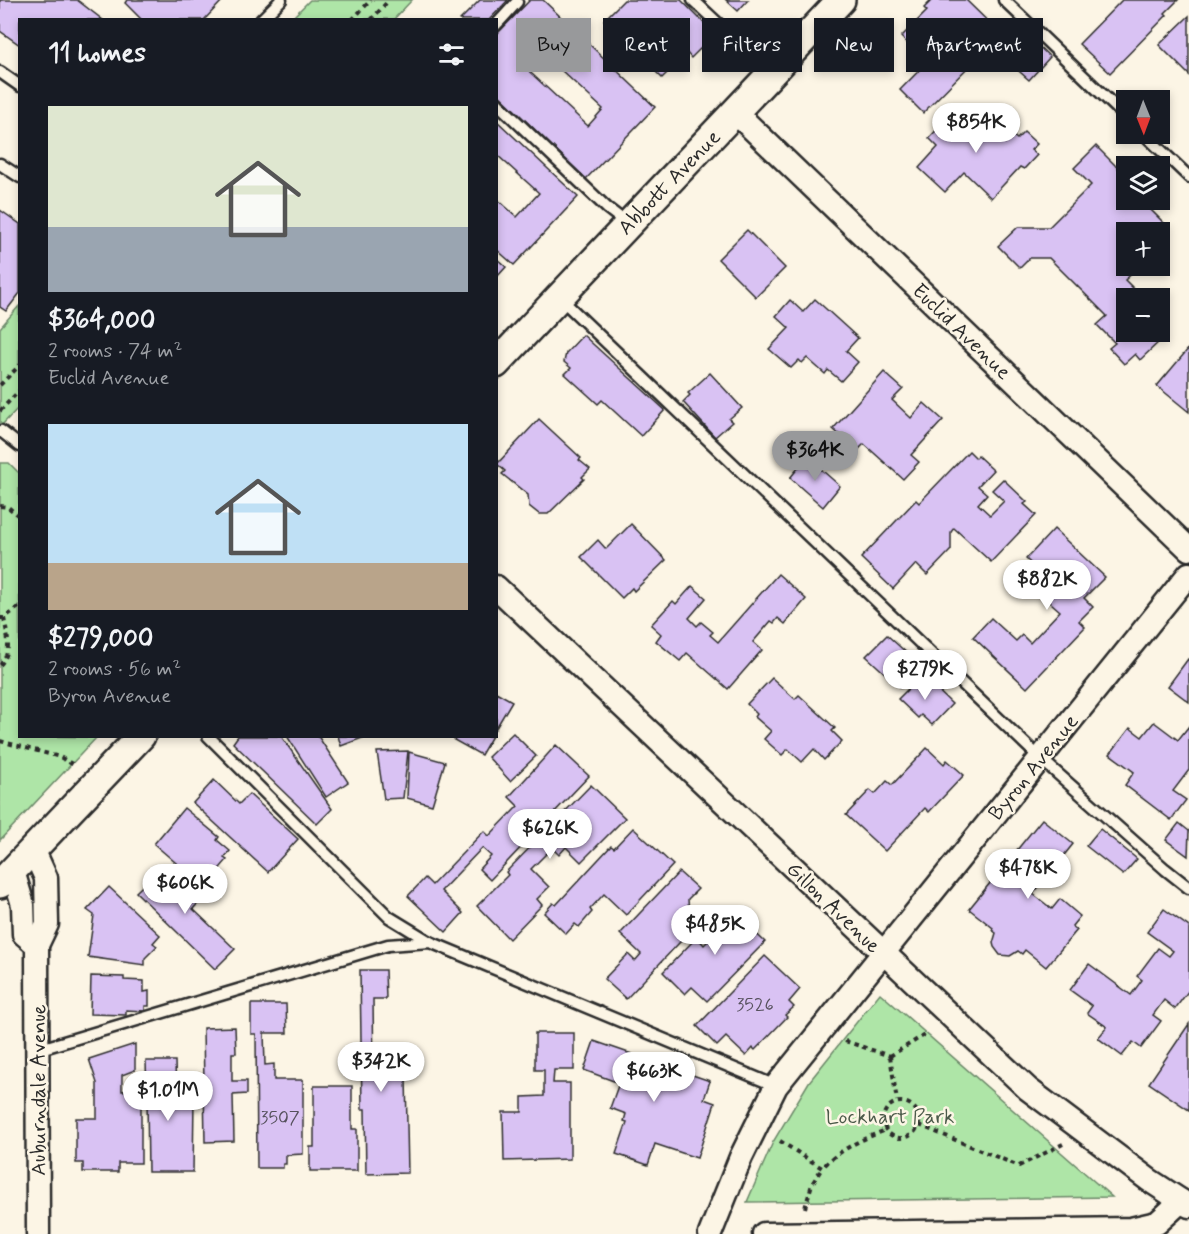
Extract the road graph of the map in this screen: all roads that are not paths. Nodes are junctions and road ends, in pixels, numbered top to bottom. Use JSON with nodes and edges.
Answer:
{"nodes":[{"id":1,"x":281,"y":0,"type":"edge"},
{"id":2,"x":693,"y":0,"type":"edge"},
{"id":3,"x":841,"y":0,"type":"edge"},
{"id":4,"x":1004,"y":0,"type":"edge"},
{"id":5,"x":517,"y":2,"type":"dead end"},
{"id":6,"x":263,"y":18,"type":"edge"},
{"id":7,"x":498,"y":23,"type":"edge"},
{"id":8,"x":0,"y":72,"type":"edge"},
{"id":9,"x":772,"y":74,"type":"junction"},
{"id":10,"x":18,"y":85,"type":"edge"},
{"id":11,"x":498,"y":104,"type":"edge"},
{"id":12,"x":1116,"y":107,"type":"edge"},
{"id":13,"x":736,"y":113,"type":"junction"},
{"id":14,"x":1154,"y":144,"type":"edge"},
{"id":15,"x":0,"y":164,"type":"edge"},
{"id":16,"x":18,"y":176,"type":"edge"},
{"id":17,"x":1189,"y":177,"type":"edge"},
{"id":18,"x":629,"y":225,"type":"junction"},
{"id":19,"x":560,"y":298,"type":"junction"},
{"id":20,"x":498,"y":362,"type":"edge"},
{"id":21,"x":0,"y":432,"type":"edge"},
{"id":22,"x":18,"y":444,"type":"edge"},
{"id":23,"x":1189,"y":549,"type":"edge"},
{"id":24,"x":1189,"y":574,"type":"edge"},
{"id":25,"x":498,"y":589,"type":"edge"},
{"id":26,"x":139,"y":738,"type":"edge"},
{"id":27,"x":210,"y":738,"type":"edge"},
{"id":28,"x":1040,"y":758,"type":"junction"},
{"id":29,"x":33,"y":849,"type":"junction"},
{"id":30,"x":6,"y":878,"type":"edge"},
{"id":31,"x":1189,"y":888,"type":"edge"},
{"id":32,"x":430,"y":942,"type":"junction"},
{"id":33,"x":37,"y":945,"type":"junction"},
{"id":34,"x":882,"y":954,"type":"junction"},
{"id":35,"x":37,"y":1050,"type":"junction"},
{"id":36,"x":776,"y":1086,"type":"junction"},
{"id":37,"x":1185,"y":1204,"type":"edge"},
{"id":38,"x":38,"y":1234,"type":"edge"},
{"id":39,"x":710,"y":1234,"type":"edge"},
{"id":40,"x":764,"y":1234,"type":"edge"}],
"edges":[{"from":1,"to":6,"type":"lane"},
{"from":2,"to":9,"type":"lane"},
{"from":3,"to":9,"type":"street","name":"Abbott Avenue"},
{"from":4,"to":12,"type":"lane"},
{"from":5,"to":7,"type":"lane"},
{"from":8,"to":10,"type":"lane"},
{"from":9,"to":13,"type":"street","name":"Abbott Avenue"},
{"from":11,"to":18,"type":"lane"},
{"from":13,"to":18,"type":"street","name":"Abbott Avenue"},
{"from":13,"to":23,"type":"street","name":"Euclid Avenue"},
{"from":14,"to":17,"type":"lane"},
{"from":15,"to":16,"type":"lane"},
{"from":18,"to":19,"type":"street","name":"Abbott Avenue"},
{"from":19,"to":20,"type":"street","name":"Abbott Avenue"},
{"from":19,"to":28,"type":"lane"},
{"from":21,"to":22,"type":"lane"},
{"from":24,"to":28,"type":"street","name":"Byron Avenue"},
{"from":25,"to":34,"type":"street","name":"Gillon Avenue"},
{"from":26,"to":29,"type":"street"},
{"from":27,"to":32,"type":"lane"},
{"from":28,"to":31,"type":"lane"},
{"from":28,"to":34,"type":"street","name":"Byron Avenue"},
{"from":29,"to":30,"type":"street"},
{"from":29,"to":33,"type":"street","name":"Auburndale Avenue"},
{"from":30,"to":33,"type":"street","name":"Auburndale Avenue"},
{"from":32,"to":35,"type":"lane"},
{"from":32,"to":36,"type":"lane"},
{"from":33,"to":35,"type":"street","name":"Auburndale Avenue"},
{"from":34,"to":36,"type":"street","name":"Byron Avenue"},
{"from":34,"to":37,"type":"street","name":"Gillon Avenue"},
{"from":35,"to":38,"type":"street","name":"Auburndale Avenue"},
{"from":36,"to":39,"type":"street","name":"Byron Avenue"},
{"from":37,"to":40,"type":"street"}]}
